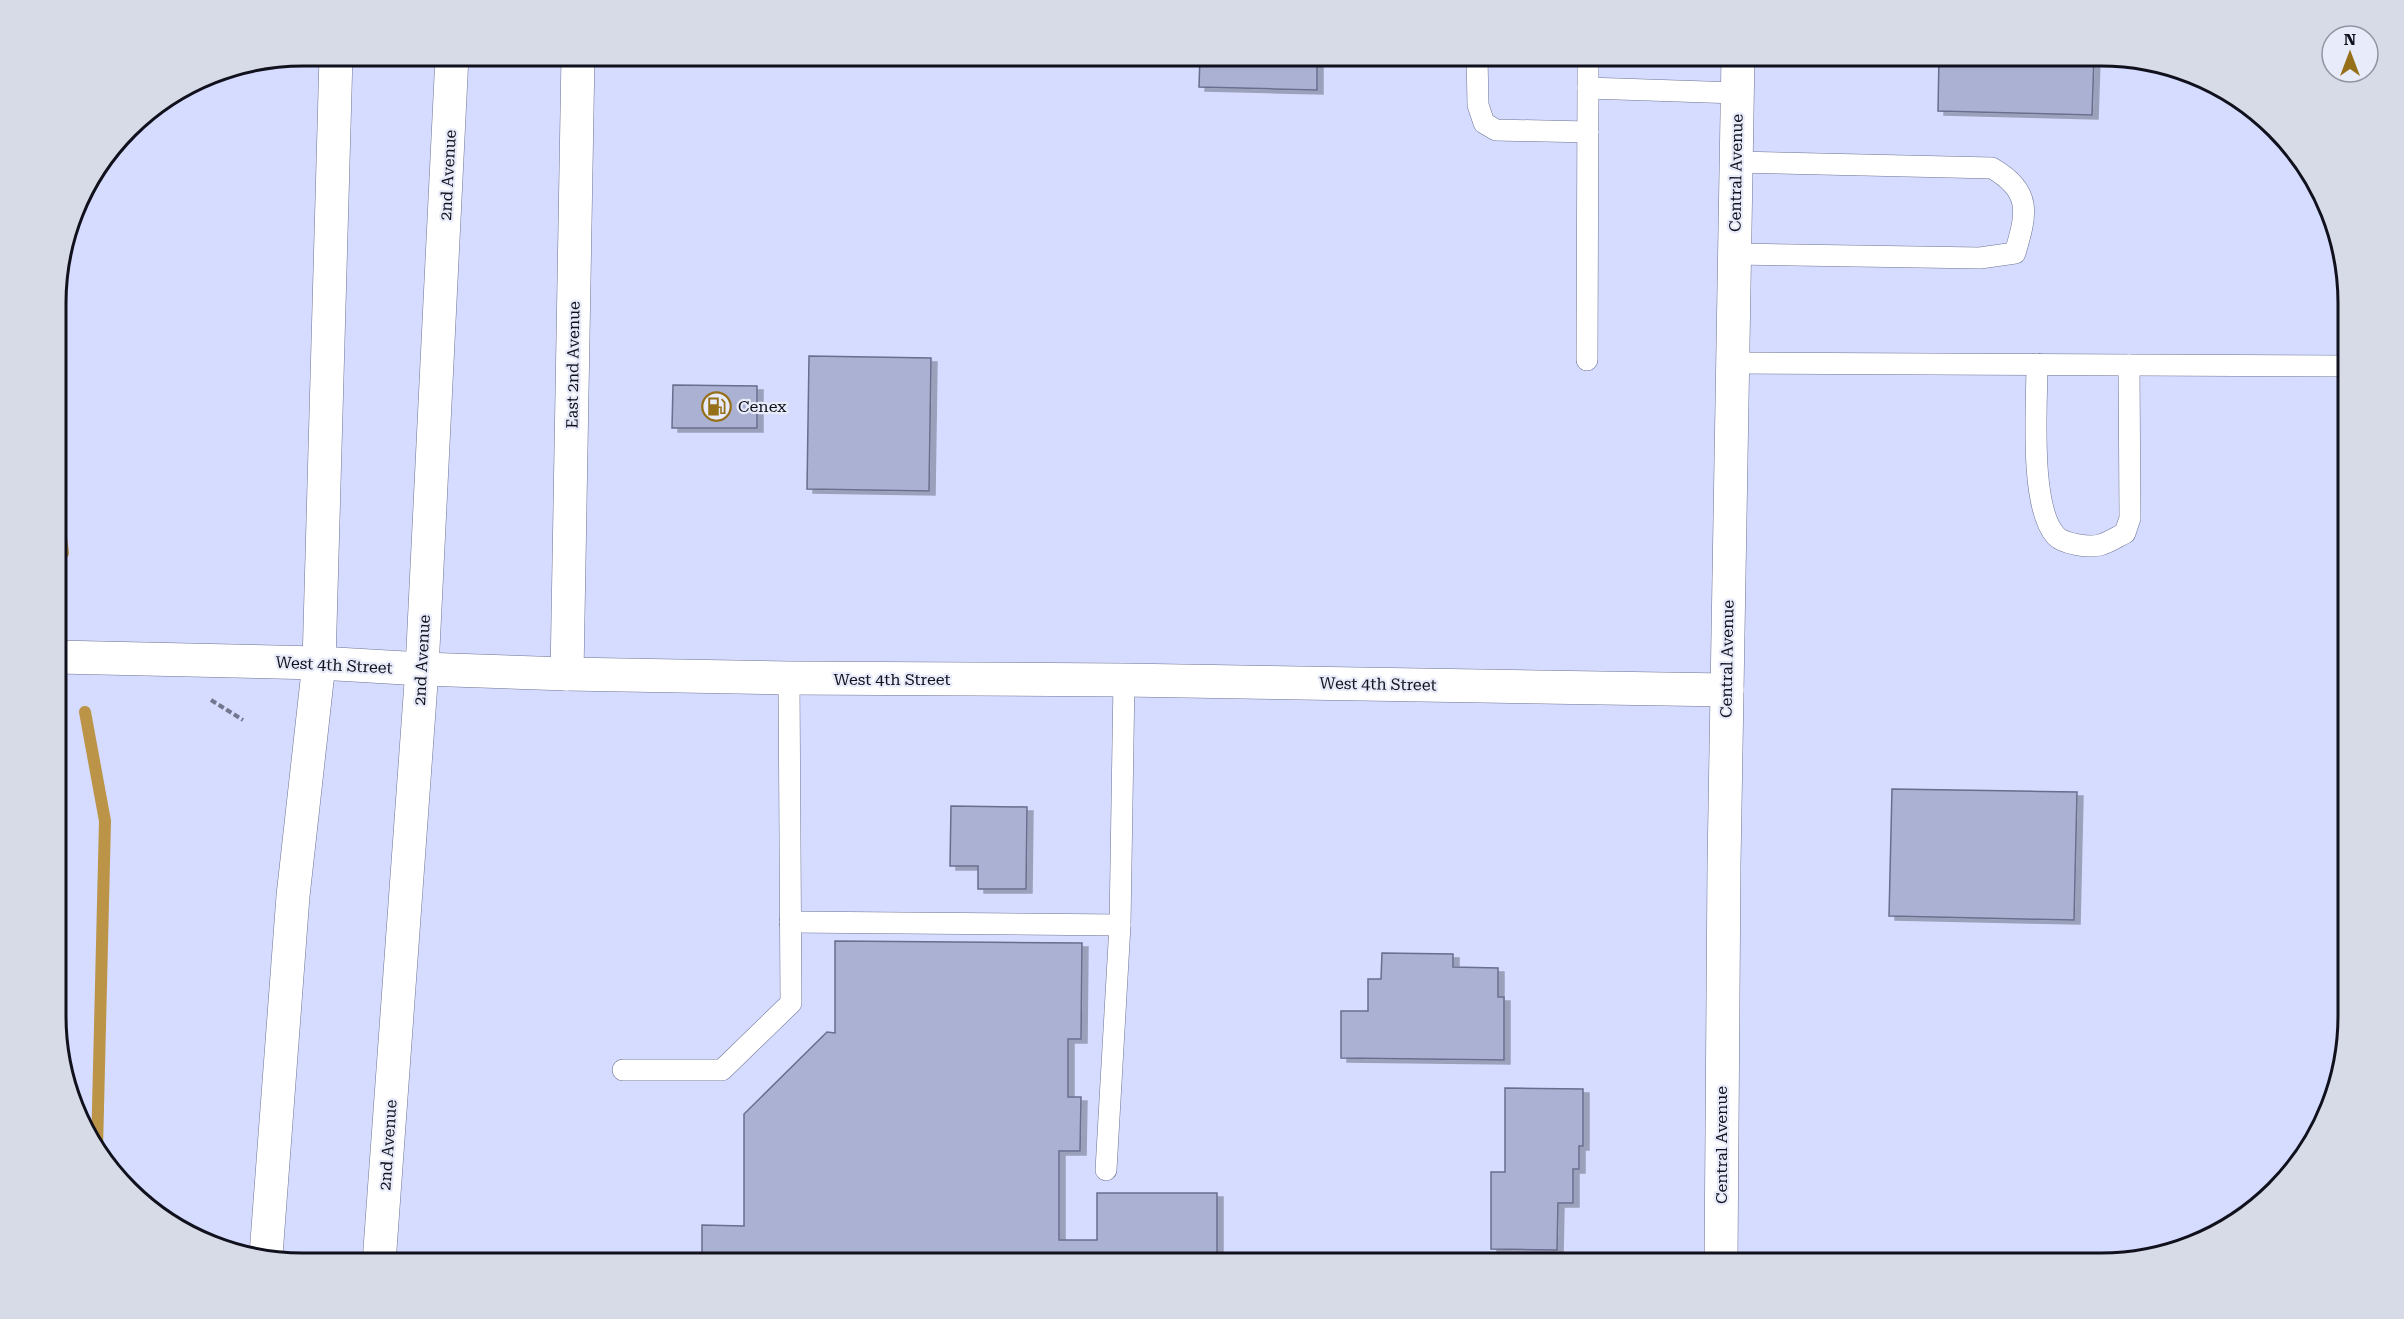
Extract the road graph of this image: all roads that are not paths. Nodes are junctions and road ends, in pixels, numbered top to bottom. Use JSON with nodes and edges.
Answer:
{"nodes":[{"id":1,"x":336,"y":66,"type":"edge"},
{"id":2,"x":452,"y":66,"type":"edge"},
{"id":3,"x":578,"y":66,"type":"edge"},
{"id":4,"x":1477,"y":66,"type":"edge"},
{"id":5,"x":1588,"y":66,"type":"edge"},
{"id":6,"x":1738,"y":66,"type":"edge"},
{"id":7,"x":1588,"y":88,"type":"junction"},
{"id":8,"x":1737,"y":93,"type":"junction"},
{"id":9,"x":1588,"y":132,"type":"junction"},
{"id":10,"x":1736,"y":162,"type":"junction"},
{"id":11,"x":1734,"y":254,"type":"junction"},
{"id":12,"x":1587,"y":360,"type":"dead end"},
{"id":13,"x":1732,"y":363,"type":"junction"},
{"id":14,"x":2037,"y":364,"type":"junction"},
{"id":15,"x":2129,"y":365,"type":"junction"},
{"id":16,"x":2338,"y":366,"type":"edge"},
{"id":17,"x":66,"y":657,"type":"edge"},
{"id":18,"x":319,"y":663,"type":"junction"},
{"id":19,"x":422,"y":669,"type":"junction"},
{"id":20,"x":567,"y":674,"type":"junction"},
{"id":21,"x":789,"y":678,"type":"junction"},
{"id":22,"x":1124,"y":680,"type":"junction"},
{"id":23,"x":1727,"y":690,"type":"junction"},
{"id":24,"x":790,"y":922,"type":"junction"},
{"id":25,"x":1119,"y":925,"type":"junction"},
{"id":26,"x":623,"y":1070,"type":"dead end"},
{"id":27,"x":1106,"y":1170,"type":"dead end"},
{"id":28,"x":266,"y":1250,"type":"edge"},
{"id":29,"x":380,"y":1253,"type":"edge"},
{"id":30,"x":1720,"y":1253,"type":"edge"}],
"edges":[{"from":1,"to":18,"type":"street"},
{"from":2,"to":19,"type":"street","name":"2nd Avenue"},
{"from":3,"to":20,"type":"street","name":"East 2nd Avenue"},
{"from":4,"to":9,"type":"lane"},
{"from":5,"to":7,"type":"lane"},
{"from":6,"to":8,"type":"street","name":"Central Avenue"},
{"from":7,"to":8,"type":"lane"},
{"from":7,"to":9,"type":"lane"},
{"from":8,"to":10,"type":"street","name":"Central Avenue"},
{"from":9,"to":12,"type":"lane"},
{"from":10,"to":11,"type":"street","name":"Central Avenue"},
{"from":10,"to":11,"type":"lane"},
{"from":11,"to":13,"type":"street","name":"Central Avenue"},
{"from":13,"to":14,"type":"lane"},
{"from":13,"to":23,"type":"street","name":"Central Avenue"},
{"from":14,"to":15,"type":"lane"},
{"from":14,"to":15,"type":"lane"},
{"from":15,"to":16,"type":"lane"},
{"from":17,"to":18,"type":"street","name":"West 4th Street"},
{"from":18,"to":19,"type":"street","name":"West 4th Street"},
{"from":18,"to":28,"type":"street"},
{"from":19,"to":20,"type":"street","name":"West 4th Street"},
{"from":19,"to":29,"type":"street","name":"2nd Avenue"},
{"from":20,"to":21,"type":"street","name":"West 4th Street"},
{"from":21,"to":22,"type":"street","name":"West 4th Street"},
{"from":21,"to":24,"type":"lane"},
{"from":22,"to":23,"type":"street","name":"West 4th Street"},
{"from":22,"to":25,"type":"lane"},
{"from":23,"to":30,"type":"street","name":"Central Avenue"},
{"from":24,"to":25,"type":"lane"},
{"from":24,"to":26,"type":"lane"},
{"from":25,"to":27,"type":"lane"}]}
